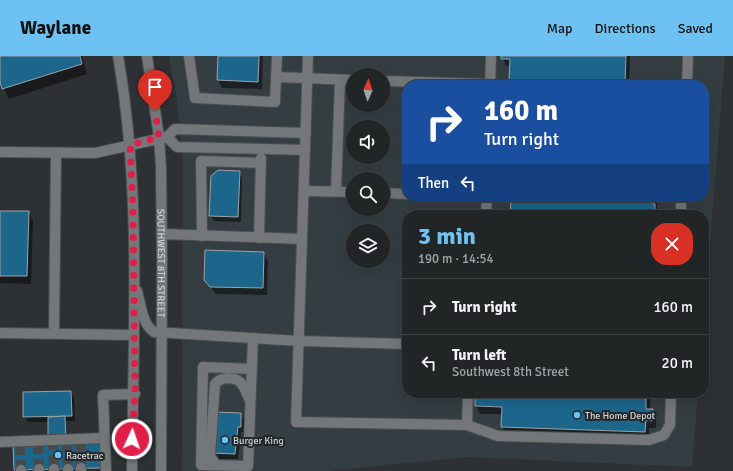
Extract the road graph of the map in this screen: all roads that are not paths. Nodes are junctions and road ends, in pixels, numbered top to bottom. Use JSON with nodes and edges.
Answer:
{"nodes":[{"id":1,"x":118,"y":56,"type":"edge"},
{"id":2,"x":147,"y":56,"type":"edge"},
{"id":3,"x":189,"y":56,"type":"edge"},
{"id":4,"x":277,"y":56,"type":"edge"},
{"id":5,"x":308,"y":56,"type":"edge"},
{"id":6,"x":491,"y":56,"type":"edge"},
{"id":7,"x":688,"y":56,"type":"edge"},
{"id":8,"x":276,"y":77,"type":"junction"},
{"id":9,"x":307,"y":79,"type":"junction"},
{"id":10,"x":340,"y":80,"type":"junction"},
{"id":11,"x":346,"y":80,"type":"edge"},
{"id":12,"x":490,"y":80,"type":"edge"},
{"id":13,"x":687,"y":80,"type":"edge"},
{"id":14,"x":390,"y":81,"type":"edge"},
{"id":15,"x":402,"y":82,"type":"edge"},
{"id":16,"x":306,"y":133,"type":"junction"},
{"id":17,"x":163,"y":137,"type":"junction"},
{"id":18,"x":130,"y":145,"type":"junction"},
{"id":19,"x":261,"y":149,"type":"junction"},
{"id":20,"x":305,"y":150,"type":"junction"},
{"id":21,"x":0,"y":152,"type":"edge"},
{"id":22,"x":56,"y":153,"type":"junction"},
{"id":23,"x":261,"y":163,"type":"junction"},
{"id":24,"x":304,"y":190,"type":"junction"},
{"id":25,"x":336,"y":191,"type":"junction"},
{"id":26,"x":346,"y":192,"type":"edge"},
{"id":27,"x":390,"y":193,"type":"edge"},
{"id":28,"x":402,"y":194,"type":"edge"},
{"id":29,"x":162,"y":234,"type":"junction"},
{"id":30,"x":202,"y":236,"type":"junction"},
{"id":31,"x":259,"y":238,"type":"junction"},
{"id":32,"x":302,"y":240,"type":"junction"},
{"id":33,"x":133,"y":280,"type":"junction"},
{"id":34,"x":0,"y":333,"type":"edge"},
{"id":35,"x":54,"y":333,"type":"junction"},
{"id":36,"x":162,"y":333,"type":"junction"},
{"id":37,"x":133,"y":335,"type":"junction"},
{"id":38,"x":253,"y":338,"type":"junction"},
{"id":39,"x":299,"y":341,"type":"junction"},
{"id":40,"x":402,"y":344,"type":"edge"},
{"id":41,"x":251,"y":369,"type":"junction"},
{"id":42,"x":135,"y":394,"type":"junction"},
{"id":43,"x":468,"y":398,"type":"edge"},
{"id":44,"x":671,"y":398,"type":"edge"},
{"id":45,"x":250,"y":400,"type":"junction"},
{"id":46,"x":468,"y":425,"type":"junction"},
{"id":47,"x":105,"y":438,"type":"junction"},
{"id":48,"x":0,"y":442,"type":"edge"},
{"id":49,"x":216,"y":465,"type":"junction"},
{"id":50,"x":106,"y":471,"type":"edge"},
{"id":51,"x":132,"y":471,"type":"edge"},
{"id":52,"x":161,"y":471,"type":"edge"}],
"edges":[{"from":1,"to":18,"type":"street"},
{"from":2,"to":17,"type":"street","name":"SOUTHWEST 8TH STREET"},
{"from":3,"to":8,"type":"street"},
{"from":4,"to":8,"type":"street"},
{"from":5,"to":9,"type":"street"},
{"from":6,"to":12,"type":"street"},
{"from":7,"to":13,"type":"street"},
{"from":8,"to":9,"type":"street"},
{"from":9,"to":10,"type":"street"},
{"from":9,"to":16,"type":"street"},
{"from":10,"to":11,"type":"street"},
{"from":10,"to":25,"type":"street"},
{"from":14,"to":15,"type":"street"},
{"from":16,"to":17,"type":"street"},
{"from":16,"to":20,"type":"street"},
{"from":17,"to":18,"type":"street"},
{"from":17,"to":19,"type":"street"},
{"from":17,"to":29,"type":"street","name":"SOUTHWEST 8TH STREET"},
{"from":18,"to":22,"type":"street"},
{"from":18,"to":33,"type":"street"},
{"from":19,"to":20,"type":"street"},
{"from":19,"to":23,"type":"street"},
{"from":20,"to":24,"type":"street"},
{"from":21,"to":22,"type":"street"},
{"from":22,"to":35,"type":"street"},
{"from":23,"to":30,"type":"street"},
{"from":23,"to":31,"type":"street"},
{"from":24,"to":25,"type":"street"},
{"from":24,"to":32,"type":"street"},
{"from":25,"to":26,"type":"street"},
{"from":27,"to":28,"type":"street"},
{"from":29,"to":30,"type":"street"},
{"from":29,"to":36,"type":"street","name":"SOUTHWEST 8TH STREET"},
{"from":30,"to":31,"type":"street"},
{"from":31,"to":32,"type":"street"},
{"from":32,"to":39,"type":"street"},
{"from":33,"to":36,"type":"street"},
{"from":33,"to":37,"type":"street"},
{"from":34,"to":35,"type":"street"},
{"from":35,"to":37,"type":"street"},
{"from":36,"to":38,"type":"street"},
{"from":36,"to":52,"type":"street","name":"SOUTHWEST 8TH STREET"},
{"from":37,"to":42,"type":"street"},
{"from":38,"to":39,"type":"street"},
{"from":38,"to":41,"type":"street"},
{"from":39,"to":40,"type":"street"},
{"from":39,"to":46,"type":"street"},
{"from":41,"to":45,"type":"street"},
{"from":41,"to":49,"type":"street"},
{"from":42,"to":47,"type":"street"},
{"from":42,"to":51,"type":"street"},
{"from":43,"to":46,"type":"street"},
{"from":44,"to":46,"type":"street"},
{"from":45,"to":49,"type":"street"},
{"from":45,"to":49,"type":"street"},
{"from":47,"to":48,"type":"street"},
{"from":47,"to":50,"type":"street"}]}
